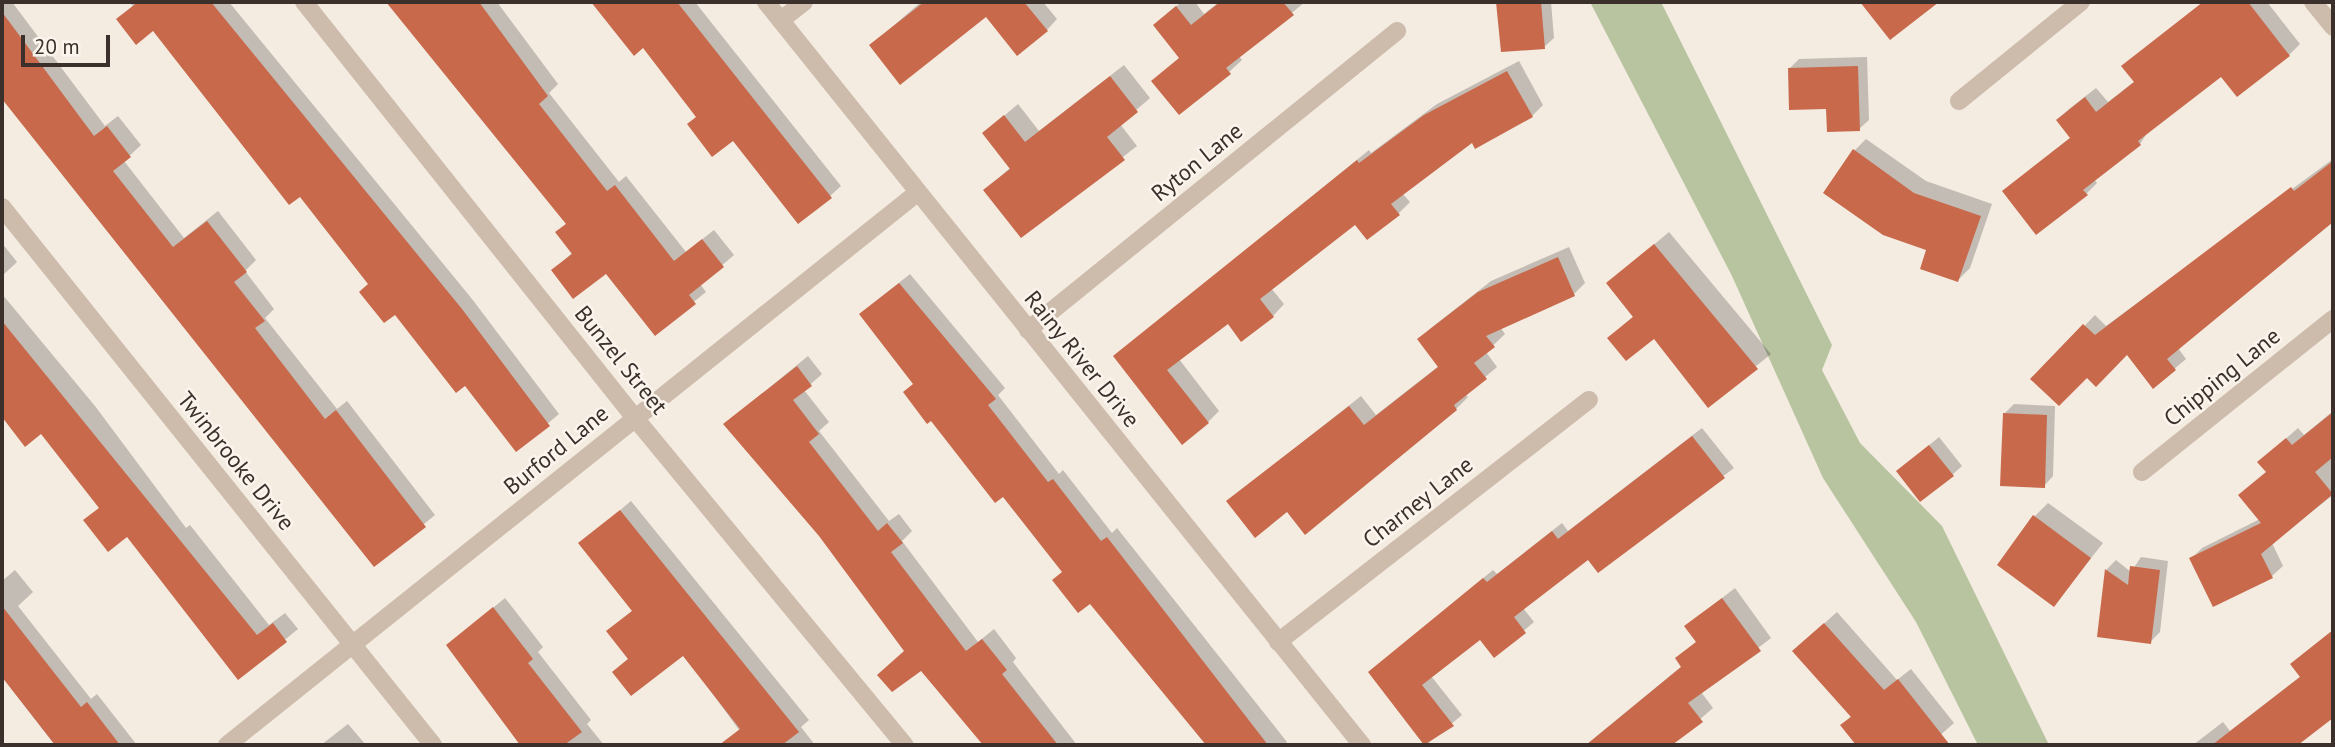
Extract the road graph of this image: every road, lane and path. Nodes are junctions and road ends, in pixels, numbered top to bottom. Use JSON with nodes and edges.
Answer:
{"nodes":[{"id":1,"x":304,"y":2,"type":"edge"},
{"id":2,"x":766,"y":2,"type":"edge"},
{"id":3,"x":804,"y":2,"type":"edge"},
{"id":4,"x":2081,"y":2,"type":"edge"},
{"id":5,"x":2313,"y":2,"type":"edge"},
{"id":6,"x":780,"y":20,"type":"junction"},
{"id":7,"x":2333,"y":27,"type":"edge"},
{"id":8,"x":1397,"y":31,"type":"dead end"},
{"id":9,"x":1959,"y":101,"type":"dead end"},
{"id":10,"x":917,"y":193,"type":"junction"},
{"id":11,"x":2,"y":207,"type":"edge"},
{"id":12,"x":2333,"y":319,"type":"edge"},
{"id":13,"x":1028,"y":330,"type":"junction"},
{"id":14,"x":1589,"y":400,"type":"dead end"},
{"id":15,"x":635,"y":418,"type":"junction"},
{"id":16,"x":2142,"y":472,"type":"dead end"},
{"id":17,"x":1278,"y":642,"type":"junction"},
{"id":18,"x":352,"y":645,"type":"junction"},
{"id":19,"x":227,"y":745,"type":"edge"},
{"id":20,"x":433,"y":745,"type":"edge"},
{"id":21,"x":905,"y":745,"type":"edge"},
{"id":22,"x":1362,"y":745,"type":"edge"}],
"edges":[{"from":1,"to":15,"type":"street","name":"Bunzel Street"},
{"from":2,"to":6,"type":"street","name":"Rainy River Drive"},
{"from":3,"to":6,"type":"street"},
{"from":4,"to":9,"type":"street"},
{"from":5,"to":7,"type":"street"},
{"from":6,"to":10,"type":"street","name":"Rainy River Drive"},
{"from":8,"to":13,"type":"street","name":"Ryton Lane"},
{"from":10,"to":13,"type":"street","name":"Rainy River Drive"},
{"from":10,"to":15,"type":"street","name":"Burford Lane"},
{"from":11,"to":18,"type":"street","name":"Twinbrooke Drive"},
{"from":12,"to":16,"type":"street","name":"Chipping Lane"},
{"from":13,"to":17,"type":"street","name":"Rainy River Drive"},
{"from":14,"to":17,"type":"street","name":"Charney Lane"},
{"from":15,"to":18,"type":"street","name":"Burford Lane"},
{"from":15,"to":21,"type":"street","name":"Bunzel Street"},
{"from":17,"to":22,"type":"street","name":"Rainy River Drive"},
{"from":18,"to":19,"type":"street","name":"Burford Lane"},
{"from":18,"to":20,"type":"street","name":"Twinbrooke Drive"}]}
